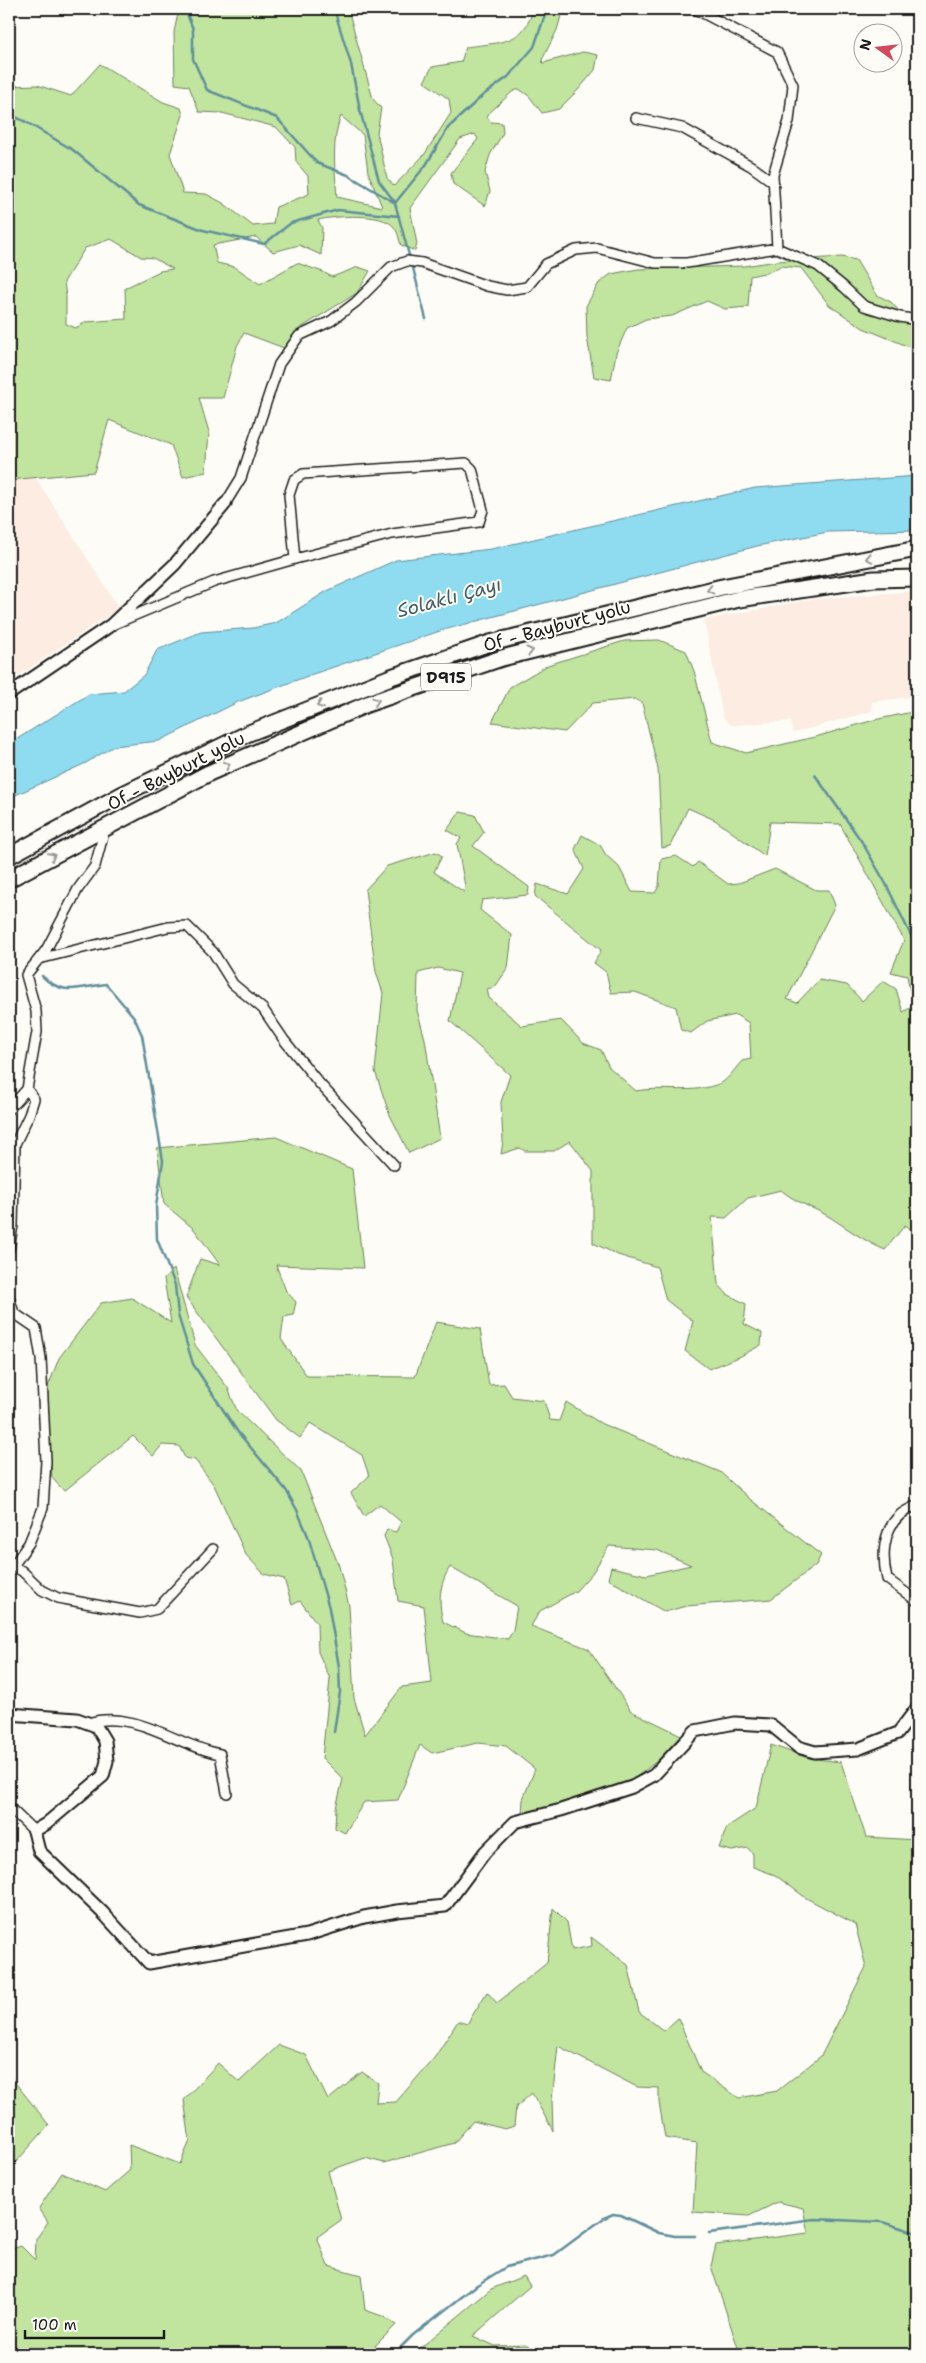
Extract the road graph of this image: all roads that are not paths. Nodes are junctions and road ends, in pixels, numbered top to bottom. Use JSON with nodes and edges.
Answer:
{"nodes":[{"id":1,"x":696,"y":9,"type":"edge"},
{"id":2,"x":636,"y":118,"type":"dead end"},
{"id":3,"x":773,"y":182,"type":"junction"},
{"id":4,"x":777,"y":248,"type":"junction"},
{"id":5,"x":917,"y":320,"type":"edge"},
{"id":6,"x":224,"y":504,"type":"joint"},
{"id":7,"x":917,"y":549,"type":"edge"},
{"id":8,"x":294,"y":559,"type":"junction"},
{"id":9,"x":917,"y":578,"type":"edge"},
{"id":10,"x":112,"y":625,"type":"junction"},
{"id":11,"x":9,"y":694,"type":"edge"},
{"id":12,"x":105,"y":828,"type":"junction"},
{"id":13,"x":9,"y":856,"type":"edge"},
{"id":14,"x":9,"y":879,"type":"edge"},
{"id":15,"x":39,"y":959,"type":"junction"},
{"id":16,"x":27,"y":1089,"type":"junction"},
{"id":17,"x":9,"y":1109,"type":"edge"},
{"id":18,"x":394,"y":1165,"type":"dead end"},
{"id":19,"x":9,"y":1249,"type":"edge"},
{"id":20,"x":9,"y":1297,"type":"edge"},
{"id":21,"x":917,"y":1506,"type":"edge"},
{"id":22,"x":214,"y":1549,"type":"dead end"},
{"id":23,"x":11,"y":1565,"type":"edge"},
{"id":24,"x":917,"y":1601,"type":"edge"},
{"id":25,"x":917,"y":1708,"type":"edge"},
{"id":26,"x":9,"y":1714,"type":"edge"},
{"id":27,"x":88,"y":1724,"type":"junction"},
{"id":28,"x":227,"y":1793,"type":"dead end"},
{"id":29,"x":9,"y":1807,"type":"edge"},
{"id":30,"x":34,"y":1831,"type":"junction"}],
"edges":[{"from":1,"to":3,"type":"street"},
{"from":2,"to":3,"type":"street"},
{"from":3,"to":4,"type":"street"},
{"from":4,"to":5,"type":"street"},
{"from":4,"to":6,"type":"street"},
{"from":6,"to":10,"type":"street"},
{"from":7,"to":13,"type":"highway","name":"Of - Bayburt yolu","number":"D915","one_way":true},
{"from":8,"to":8,"type":"street"},
{"from":8,"to":10,"type":"street"},
{"from":12,"to":9,"type":"highway","name":"Of - Bayburt yolu","number":"D915","one_way":true},
{"from":10,"to":11,"type":"street"},
{"from":14,"to":12,"type":"highway","name":"Of - Bayburt yolu","number":"D915","one_way":true},
{"from":12,"to":15,"type":"street"},
{"from":15,"to":16,"type":"street"},
{"from":15,"to":18,"type":"street"},
{"from":16,"to":17,"type":"street"},
{"from":16,"to":19,"type":"street"},
{"from":20,"to":23,"type":"street"},
{"from":21,"to":24,"type":"street"},
{"from":22,"to":23,"type":"street"},
{"from":25,"to":30,"type":"street"},
{"from":26,"to":27,"type":"street"},
{"from":27,"to":28,"type":"street"},
{"from":27,"to":30,"type":"street"},
{"from":29,"to":30,"type":"street"}]}
